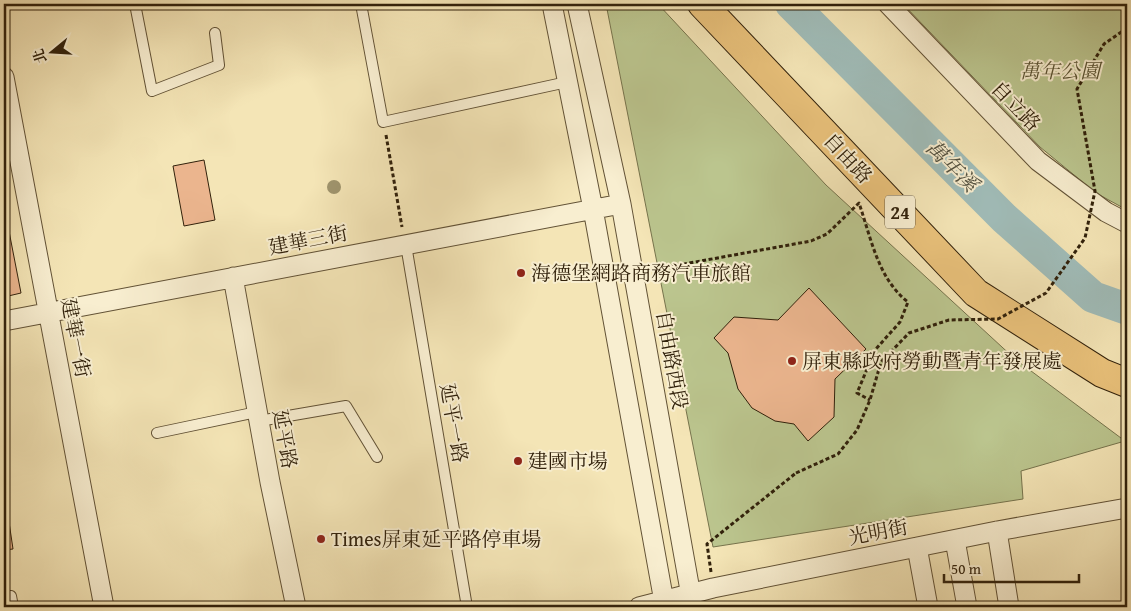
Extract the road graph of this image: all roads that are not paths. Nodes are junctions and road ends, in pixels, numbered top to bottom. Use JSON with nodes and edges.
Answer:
{"nodes":[{"id":1,"x":135,"y":4,"type":"edge"},
{"id":2,"x":361,"y":4,"type":"edge"},
{"id":3,"x":552,"y":4,"type":"edge"},
{"id":4,"x":577,"y":4,"type":"edge"},
{"id":5,"x":702,"y":4,"type":"edge"},
{"id":6,"x":888,"y":4,"type":"edge"},
{"id":7,"x":215,"y":33,"type":"dead end"},
{"id":8,"x":4,"y":77,"type":"edge"},
{"id":9,"x":567,"y":82,"type":"junction"},
{"id":10,"x":621,"y":204,"type":"junction"},
{"id":11,"x":593,"y":209,"type":"junction"},
{"id":12,"x":1127,"y":223,"type":"edge"},
{"id":13,"x":406,"y":245,"type":"junction"},
{"id":14,"x":233,"y":277,"type":"junction"},
{"id":15,"x":48,"y":312,"type":"junction"},
{"id":16,"x":4,"y":321,"type":"edge"},
{"id":17,"x":1127,"y":383,"type":"edge"},
{"id":18,"x":258,"y":417,"type":"junction"},
{"id":19,"x":157,"y":433,"type":"dead end"},
{"id":20,"x":377,"y":457,"type":"dead end"},
{"id":21,"x":1127,"y":508,"type":"edge"},
{"id":22,"x":997,"y":531,"type":"junction"},
{"id":23,"x":955,"y":540,"type":"junction"},
{"id":24,"x":917,"y":547,"type":"junction"},
{"id":25,"x":11,"y":596,"type":"dead end"},
{"id":26,"x":692,"y":600,"type":"edge"},
{"id":27,"x":664,"y":604,"type":"edge"},
{"id":28,"x":13,"y":607,"type":"edge"},
{"id":29,"x":104,"y":607,"type":"edge"},
{"id":30,"x":296,"y":607,"type":"edge"},
{"id":31,"x":467,"y":607,"type":"edge"},
{"id":32,"x":639,"y":607,"type":"edge"},
{"id":33,"x":928,"y":607,"type":"edge"},
{"id":34,"x":967,"y":607,"type":"edge"},
{"id":35,"x":1009,"y":607,"type":"edge"}],
"edges":[{"from":1,"to":7,"type":"lane"},
{"from":2,"to":9,"type":"lane"},
{"from":3,"to":9,"type":"street"},
{"from":4,"to":10,"type":"street","name":"自由路西段"},
{"from":5,"to":17,"type":"main road","name":"自由路","number":"24"},
{"from":6,"to":12,"type":"street","name":"自立路"},
{"from":8,"to":15,"type":"street","name":"建華一街"},
{"from":9,"to":11,"type":"street"},
{"from":10,"to":11,"type":"street","name":"建華三街"},
{"from":10,"to":26,"type":"street","name":"自由路西段"},
{"from":11,"to":13,"type":"street","name":"建華三街"},
{"from":11,"to":27,"type":"street"},
{"from":13,"to":14,"type":"street","name":"建華三街"},
{"from":13,"to":31,"type":"lane","name":"延平一路"},
{"from":14,"to":15,"type":"street","name":"建華三街"},
{"from":14,"to":18,"type":"street","name":"延平路"},
{"from":15,"to":16,"type":"street","name":"建華三街"},
{"from":15,"to":29,"type":"street","name":"建華一街"},
{"from":18,"to":19,"type":"lane"},
{"from":18,"to":20,"type":"lane"},
{"from":18,"to":30,"type":"street","name":"延平路"},
{"from":21,"to":22,"type":"street","name":"光明街"},
{"from":22,"to":23,"type":"street","name":"光明街"},
{"from":22,"to":35,"type":"street"},
{"from":23,"to":24,"type":"street","name":"光明街"},
{"from":23,"to":34,"type":"street"},
{"from":24,"to":26,"type":"street","name":"光明街"},
{"from":24,"to":33,"type":"street"},
{"from":25,"to":28,"type":"lane"},
{"from":26,"to":27,"type":"street","name":"光明街"},
{"from":27,"to":32,"type":"street","name":"光明街"}]}
